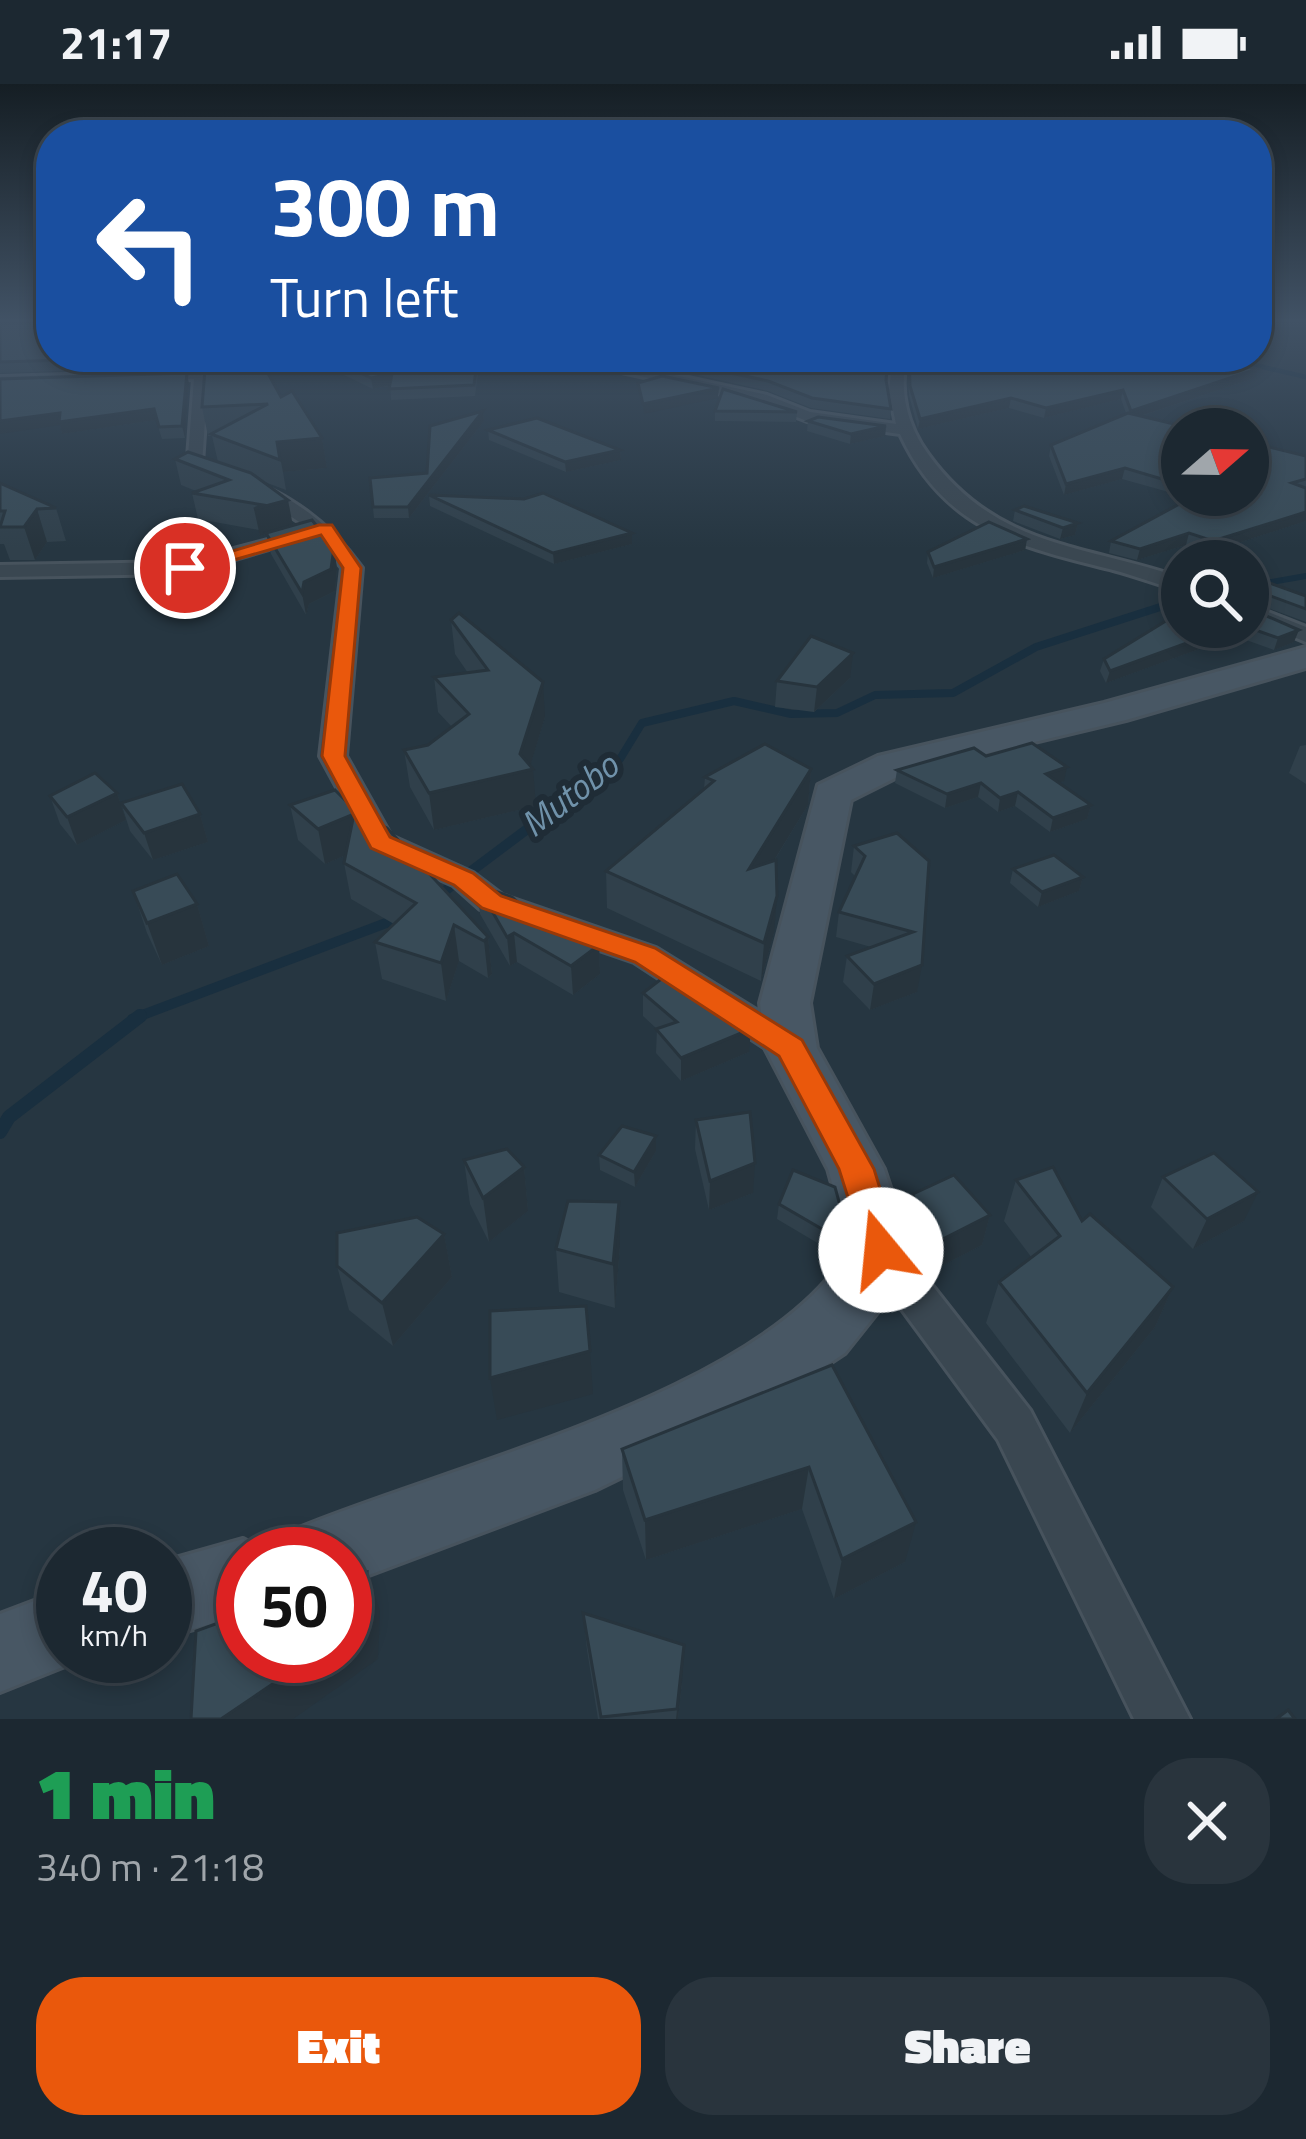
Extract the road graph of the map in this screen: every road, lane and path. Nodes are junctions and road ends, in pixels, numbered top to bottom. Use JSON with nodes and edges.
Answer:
{"nodes":[{"id":1,"x":199,"y":395,"type":"edge"},
{"id":2,"x":750,"y":395,"type":"edge"},
{"id":3,"x":898,"y":395,"type":"edge"},
{"id":4,"x":904,"y":430,"type":"junction"},
{"id":5,"x":326,"y":528,"type":"junction"},
{"id":6,"x":0,"y":571,"type":"edge"},
{"id":7,"x":1161,"y":579,"type":"edge"},
{"id":8,"x":1269,"y":619,"type":"edge"},
{"id":9,"x":1306,"y":635,"type":"edge"},
{"id":10,"x":1306,"y":657,"type":"edge"},
{"id":11,"x":790,"y":1048,"type":"junction"},
{"id":12,"x":881,"y":1250,"type":"junction"},
{"id":13,"x":372,"y":1537,"type":"edge"},
{"id":14,"x":36,"y":1639,"type":"edge"},
{"id":15,"x":0,"y":1653,"type":"edge"},
{"id":16,"x":1163,"y":1719,"type":"edge"}],
"edges":[{"from":1,"to":5,"type":"street"},
{"from":2,"to":4,"type":"street"},
{"from":3,"to":4,"type":"street"},
{"from":4,"to":7,"type":"street"},
{"from":5,"to":6,"type":"street"},
{"from":5,"to":11,"type":"street"},
{"from":8,"to":9,"type":"street"},
{"from":10,"to":11,"type":"main road"},
{"from":11,"to":12,"type":"main road"},
{"from":12,"to":13,"type":"main road"},
{"from":12,"to":16,"type":"street"},
{"from":14,"to":15,"type":"main road"}]}
